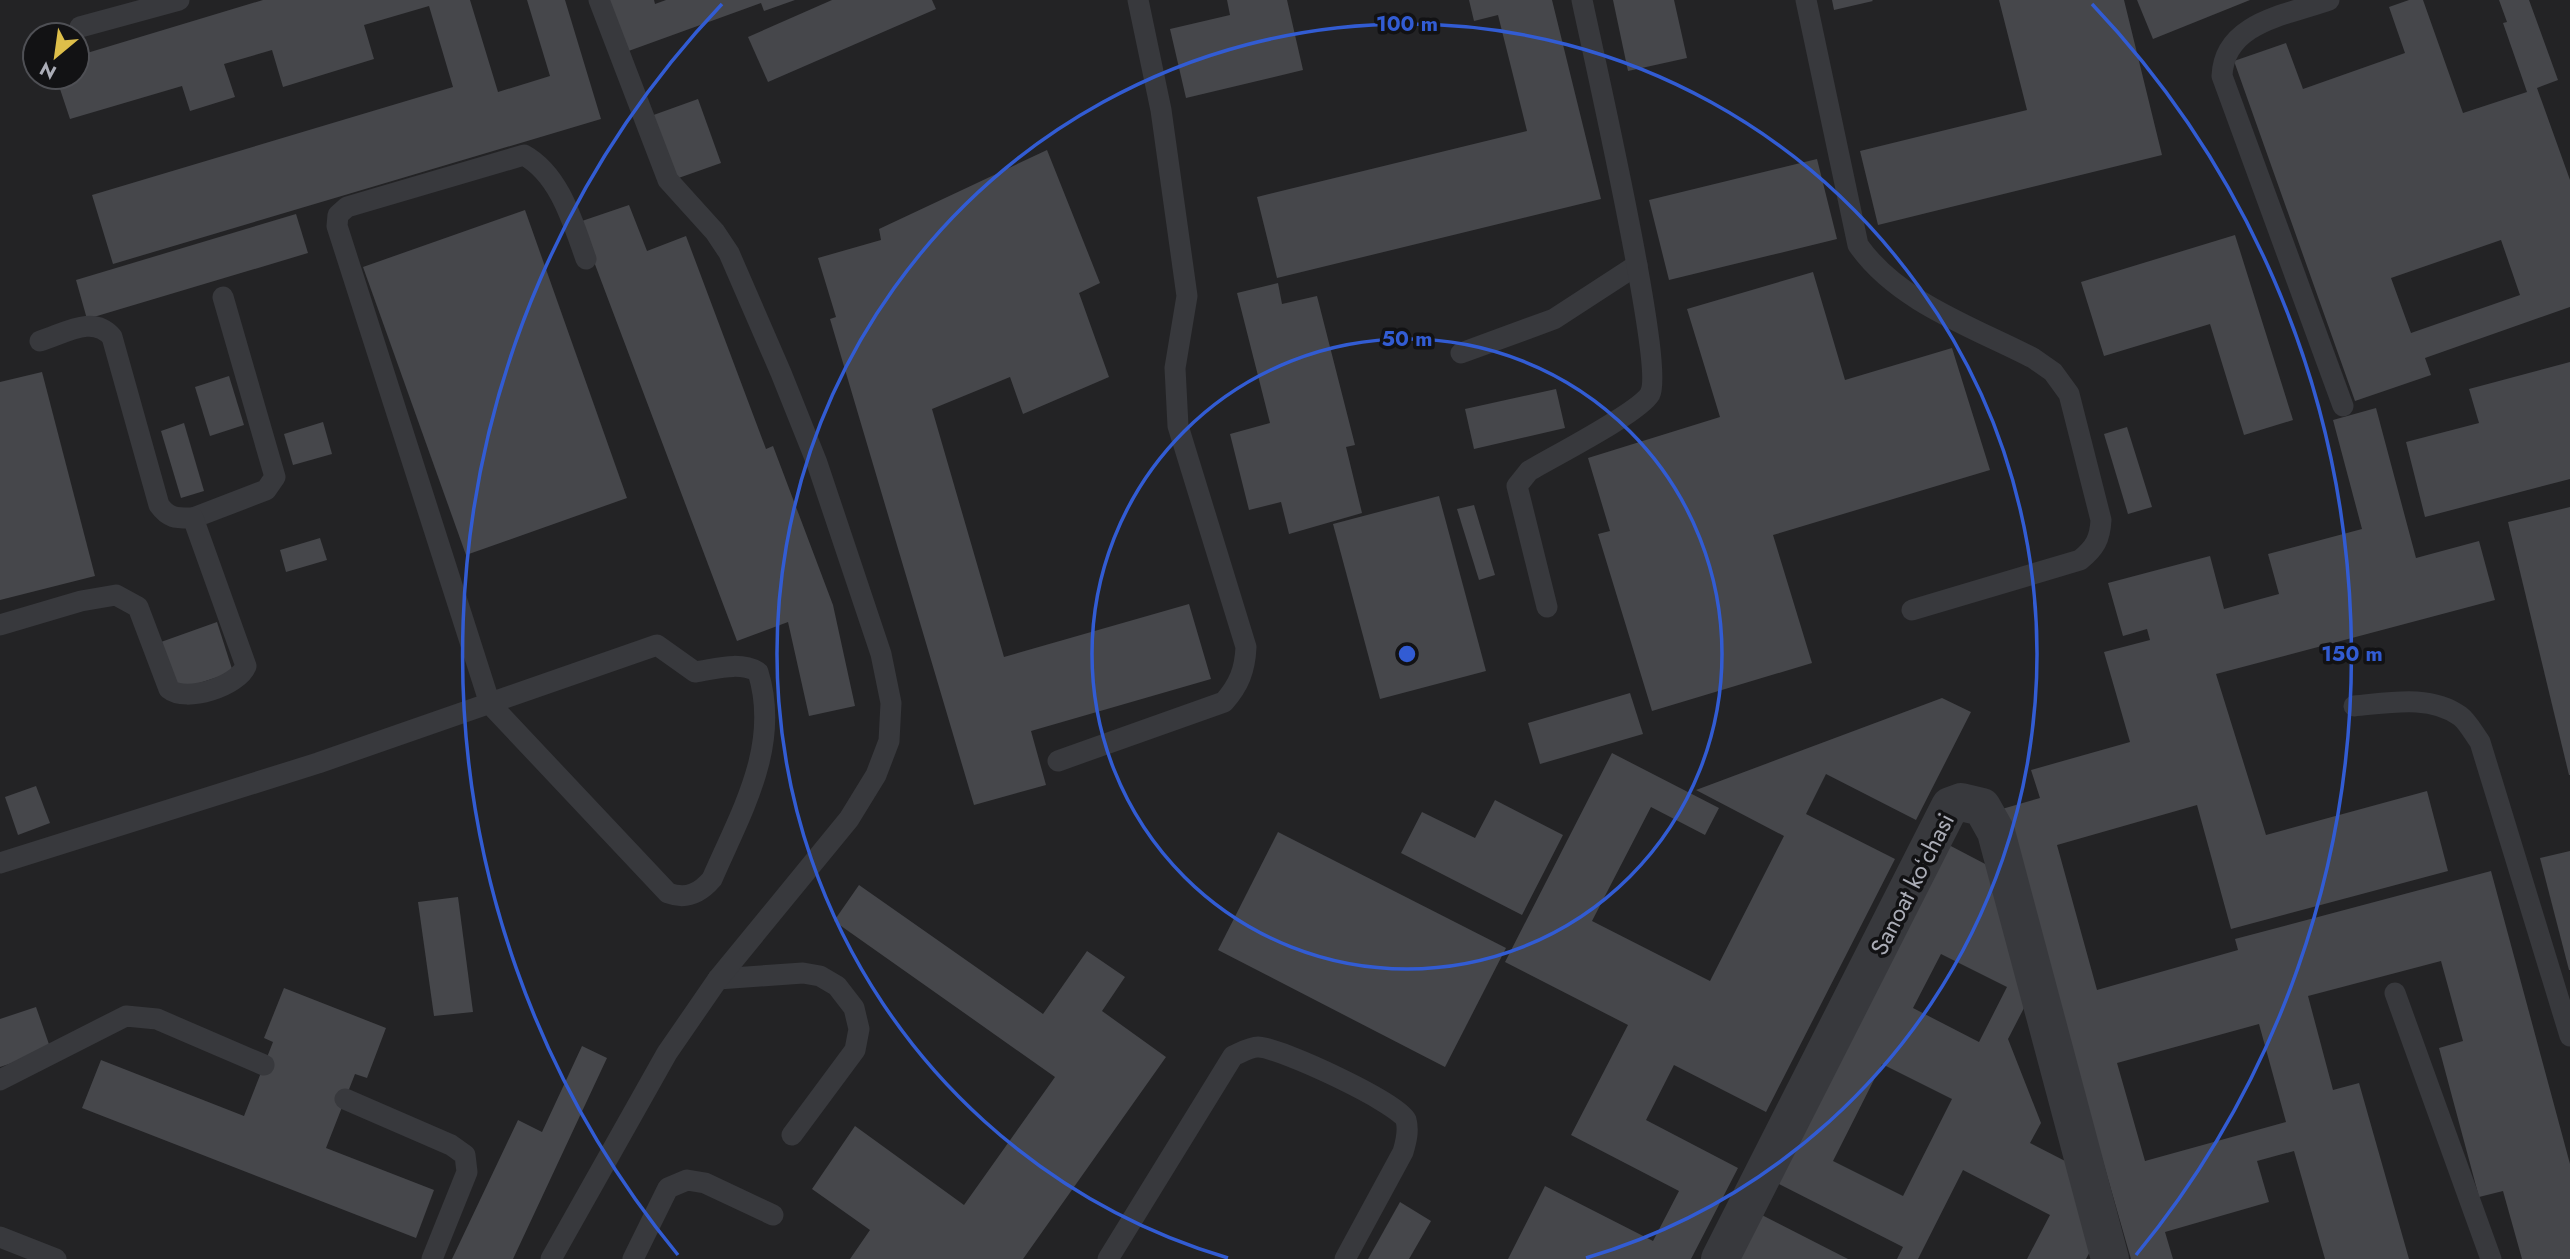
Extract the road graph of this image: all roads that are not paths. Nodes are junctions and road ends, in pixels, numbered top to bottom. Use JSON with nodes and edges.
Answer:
{"nodes":[{"id":1,"x":178,"y":0,"type":"edge"},
{"id":2,"x":599,"y":0,"type":"edge"},
{"id":3,"x":1138,"y":0,"type":"edge"},
{"id":4,"x":1582,"y":0,"type":"edge"},
{"id":5,"x":1806,"y":0,"type":"edge"},
{"id":6,"x":2329,"y":0,"type":"edge"},
{"id":7,"x":91,"y":24,"type":"edge"},
{"id":8,"x":586,"y":259,"type":"dead end"},
{"id":9,"x":1637,"y":265,"type":"junction"},
{"id":10,"x":223,"y":297,"type":"dead end"},
{"id":11,"x":40,"y":341,"type":"dead end"},
{"id":12,"x":1461,"y":353,"type":"dead end"},
{"id":13,"x":2343,"y":406,"type":"dead end"},
{"id":14,"x":193,"y":518,"type":"junction"},
{"id":15,"x":1547,"y":607,"type":"dead end"},
{"id":16,"x":1912,"y":610,"type":"dead end"},
{"id":17,"x":0,"y":625,"type":"edge"},
{"id":18,"x":490,"y":704,"type":"junction"},
{"id":19,"x":2354,"y":706,"type":"dead end"},
{"id":20,"x":1058,"y":761,"type":"dead end"},
{"id":21,"x":0,"y":863,"type":"edge"},
{"id":22,"x":718,"y":979,"type":"junction"},
{"id":23,"x":2395,"y":993,"type":"dead end"},
{"id":24,"x":2570,"y":1036,"type":"edge"},
{"id":25,"x":264,"y":1065,"type":"dead end"},
{"id":26,"x":0,"y":1080,"type":"edge"},
{"id":27,"x":345,"y":1099,"type":"dead end"},
{"id":28,"x":792,"y":1135,"type":"dead end"},
{"id":29,"x":773,"y":1215,"type":"dead end"},
{"id":30,"x":0,"y":1237,"type":"edge"},
{"id":31,"x":56,"y":1259,"type":"edge"},
{"id":32,"x":432,"y":1259,"type":"edge"},
{"id":33,"x":551,"y":1259,"type":"edge"},
{"id":34,"x":634,"y":1259,"type":"edge"},
{"id":35,"x":1108,"y":1259,"type":"edge"},
{"id":36,"x":1345,"y":1259,"type":"edge"},
{"id":37,"x":1720,"y":1259,"type":"edge"},
{"id":38,"x":2110,"y":1259,"type":"edge"},
{"id":39,"x":2491,"y":1259,"type":"edge"}],
"edges":[{"from":1,"to":7,"type":"lane"},
{"from":2,"to":22,"type":"lane"},
{"from":3,"to":20,"type":"lane"},
{"from":4,"to":9,"type":"lane"},
{"from":5,"to":16,"type":"lane"},
{"from":6,"to":13,"type":"lane"},
{"from":8,"to":18,"type":"lane"},
{"from":9,"to":12,"type":"lane"},
{"from":9,"to":15,"type":"lane"},
{"from":10,"to":14,"type":"lane"},
{"from":11,"to":14,"type":"lane"},
{"from":14,"to":17,"type":"lane"},
{"from":18,"to":18,"type":"lane"},
{"from":18,"to":21,"type":"lane"},
{"from":19,"to":24,"type":"lane"},
{"from":22,"to":28,"type":"lane"},
{"from":22,"to":33,"type":"lane"},
{"from":23,"to":39,"type":"lane"},
{"from":25,"to":26,"type":"lane"},
{"from":27,"to":32,"type":"lane"},
{"from":29,"to":34,"type":"lane"},
{"from":30,"to":31,"type":"lane"},
{"from":35,"to":36,"type":"lane"},
{"from":37,"to":38,"type":"street","name":"Sanoat koʻchasi"}]}
